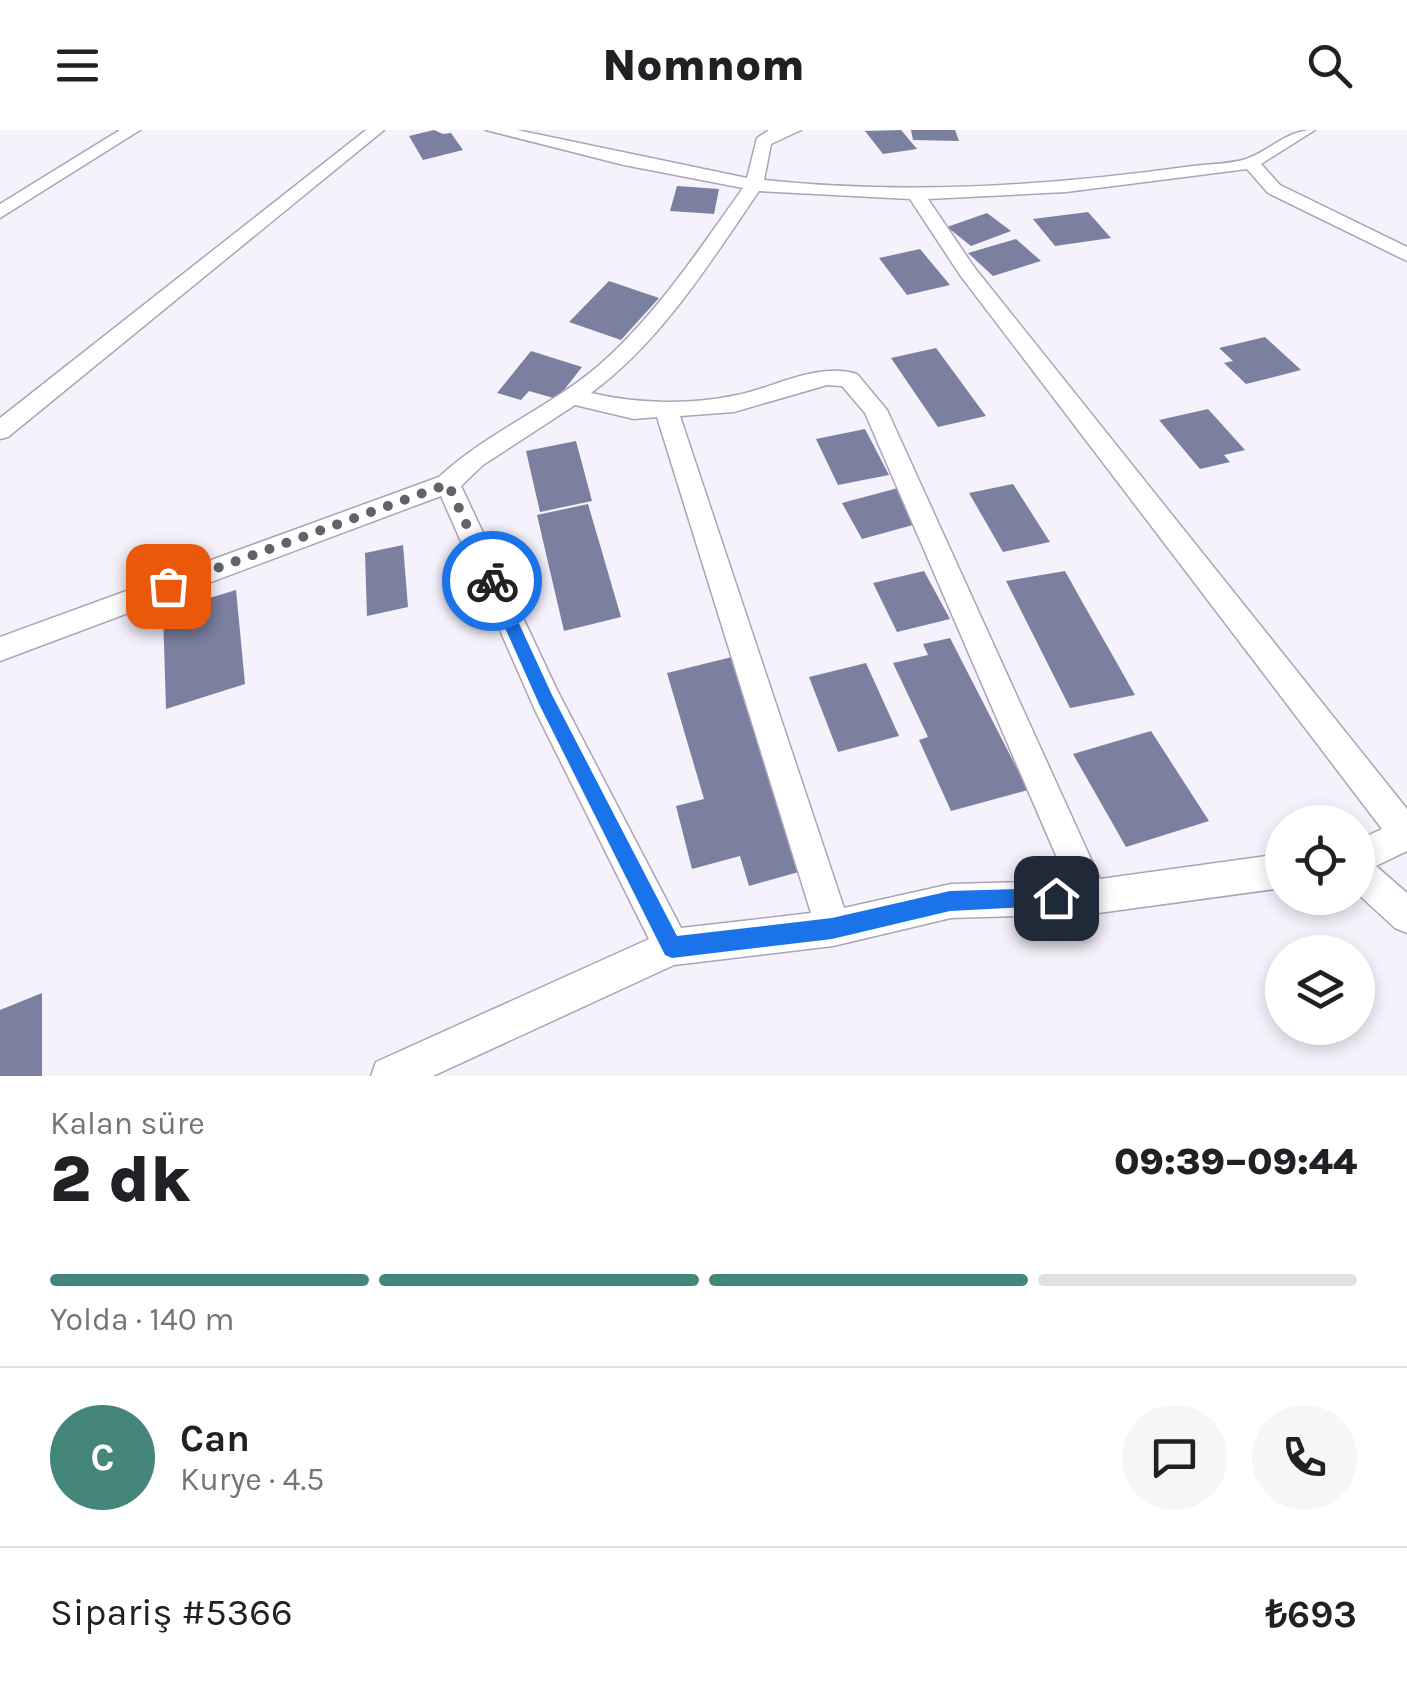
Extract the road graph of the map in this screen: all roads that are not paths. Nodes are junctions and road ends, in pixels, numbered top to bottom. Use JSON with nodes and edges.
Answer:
{"nodes":[{"id":1,"x":132,"y":130,"type":"edge"},
{"id":2,"x":376,"y":130,"type":"edge"},
{"id":3,"x":494,"y":130,"type":"edge"},
{"id":4,"x":794,"y":130,"type":"edge"},
{"id":5,"x":1307,"y":130,"type":"edge"},
{"id":6,"x":763,"y":136,"type":"edge"},
{"id":7,"x":1250,"y":163,"type":"junction"},
{"id":8,"x":754,"y":184,"type":"junction"},
{"id":9,"x":914,"y":193,"type":"junction"},
{"id":10,"x":0,"y":212,"type":"edge"},
{"id":11,"x":1407,"y":255,"type":"edge"},
{"id":12,"x":571,"y":396,"type":"junction"},
{"id":13,"x":666,"y":408,"type":"junction"},
{"id":14,"x":0,"y":432,"type":"edge"},
{"id":15,"x":448,"y":484,"type":"junction"},
{"id":16,"x":0,"y":649,"type":"edge"},
{"id":17,"x":1406,"y":834,"type":"edge"},
{"id":18,"x":1375,"y":848,"type":"edge"},
{"id":19,"x":1265,"y":873,"type":"edge"},
{"id":20,"x":1375,"y":887,"type":"edge"},
{"id":21,"x":1091,"y":897,"type":"junction"},
{"id":22,"x":1407,"y":916,"type":"edge"},
{"id":23,"x":832,"y":928,"type":"junction"},
{"id":24,"x":672,"y":947,"type":"junction"},
{"id":25,"x":390,"y":1076,"type":"edge"}],
"edges":[{"from":1,"to":10,"type":"street"},
{"from":2,"to":14,"type":"street"},
{"from":3,"to":8,"type":"street"},
{"from":4,"to":6,"type":"street"},
{"from":5,"to":7,"type":"street"},
{"from":6,"to":8,"type":"street"},
{"from":7,"to":9,"type":"street"},
{"from":7,"to":11,"type":"street"},
{"from":8,"to":9,"type":"street"},
{"from":8,"to":12,"type":"street"},
{"from":9,"to":17,"type":"street"},
{"from":12,"to":13,"type":"street"},
{"from":12,"to":15,"type":"street"},
{"from":13,"to":21,"type":"street"},
{"from":13,"to":23,"type":"street"},
{"from":15,"to":16,"type":"street"},
{"from":15,"to":24,"type":"street"},
{"from":17,"to":18,"type":"street"},
{"from":19,"to":21,"type":"street"},
{"from":20,"to":22,"type":"street"},
{"from":21,"to":23,"type":"street"},
{"from":23,"to":24,"type":"street"},
{"from":24,"to":25,"type":"street"}]}
